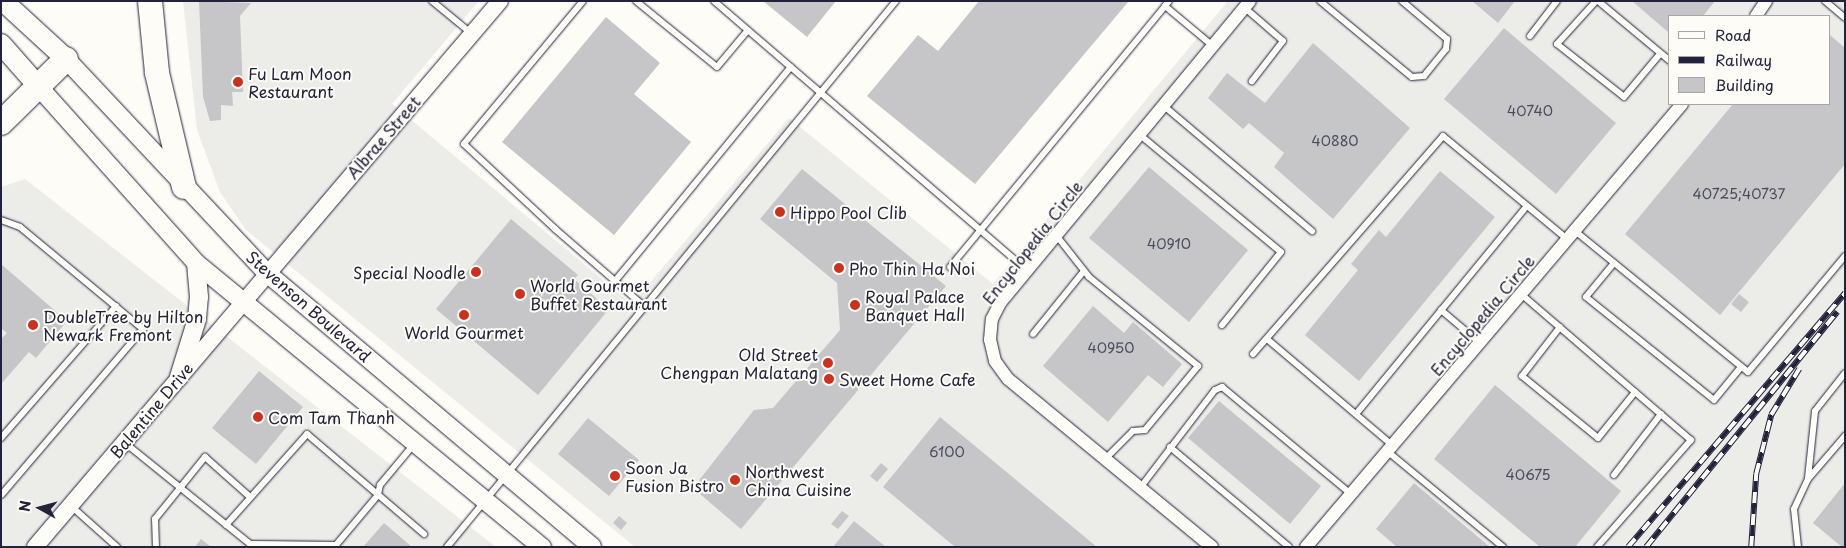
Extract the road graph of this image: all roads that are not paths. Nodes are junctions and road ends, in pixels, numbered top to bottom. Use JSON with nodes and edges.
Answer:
{"nodes":[{"id":1,"x":3,"y":1,"type":"edge"},
{"id":2,"x":150,"y":1,"type":"edge"},
{"id":3,"x":432,"y":1,"type":"edge"},
{"id":4,"x":500,"y":1,"type":"edge"},
{"id":5,"x":583,"y":1,"type":"edge"},
{"id":6,"x":636,"y":1,"type":"edge"},
{"id":7,"x":714,"y":1,"type":"edge"},
{"id":8,"x":896,"y":1,"type":"edge"},
{"id":9,"x":1320,"y":1,"type":"edge"},
{"id":10,"x":1402,"y":1,"type":"edge"},
{"id":11,"x":1556,"y":1,"type":"edge"},
{"id":12,"x":1597,"y":1,"type":"edge"},
{"id":13,"x":1766,"y":1,"type":"edge"},
{"id":14,"x":1825,"y":1,"type":"edge"},
{"id":15,"x":1167,"y":4,"type":"edge"},
{"id":16,"x":1248,"y":5,"type":"edge"},
{"id":17,"x":1757,"y":15,"type":"edge"},
{"id":18,"x":1845,"y":18,"type":"edge"},
{"id":19,"x":748,"y":30,"type":"junction"},
{"id":20,"x":472,"y":34,"type":"junction"},
{"id":21,"x":1530,"y":36,"type":"dead end"},
{"id":22,"x":1,"y":44,"type":"edge"},
{"id":23,"x":1213,"y":46,"type":"junction"},
{"id":24,"x":1660,"y":54,"type":"junction"},
{"id":25,"x":66,"y":59,"type":"junction"},
{"id":26,"x":1668,"y":60,"type":"edge"},
{"id":27,"x":791,"y":67,"type":"junction"},
{"id":28,"x":1252,"y":81,"type":"dead end"},
{"id":29,"x":38,"y":86,"type":"junction"},
{"id":30,"x":820,"y":92,"type":"junction"},
{"id":31,"x":1681,"y":105,"type":"edge"},
{"id":32,"x":1164,"y":106,"type":"junction"},
{"id":33,"x":1,"y":123,"type":"edge"},
{"id":34,"x":1140,"y":135,"type":"junction"},
{"id":35,"x":184,"y":187,"type":"junction"},
{"id":36,"x":1527,"y":206,"type":"junction"},
{"id":37,"x":1,"y":220,"type":"edge"},
{"id":38,"x":980,"y":229,"type":"junction"},
{"id":39,"x":1312,"y":231,"type":"dead end"},
{"id":40,"x":1056,"y":235,"type":"junction"},
{"id":41,"x":1571,"y":235,"type":"junction"},
{"id":42,"x":1845,"y":256,"type":"edge"},
{"id":43,"x":196,"y":263,"type":"junction"},
{"id":44,"x":1614,"y":263,"type":"junction"},
{"id":45,"x":950,"y":267,"type":"dead end"},
{"id":46,"x":1027,"y":270,"type":"junction"},
{"id":47,"x":1084,"y":270,"type":"junction"},
{"id":48,"x":267,"y":273,"type":"junction"},
{"id":49,"x":615,"y":281,"type":"junction"},
{"id":50,"x":1521,"y":294,"type":"junction"},
{"id":51,"x":243,"y":302,"type":"junction"},
{"id":52,"x":116,"y":306,"type":"junction"},
{"id":53,"x":644,"y":306,"type":"junction"},
{"id":54,"x":1441,"y":310,"type":"junction"},
{"id":55,"x":1222,"y":325,"type":"dead end"},
{"id":56,"x":1560,"y":327,"type":"junction"},
{"id":57,"x":1033,"y":334,"type":"dead end"},
{"id":58,"x":1267,"y":339,"type":"junction"},
{"id":59,"x":1480,"y":342,"type":"junction"},
{"id":60,"x":1253,"y":354,"type":"dead end"},
{"id":61,"x":1742,"y":367,"type":"junction"},
{"id":62,"x":1845,"y":373,"type":"edge"},
{"id":63,"x":180,"y":377,"type":"junction"},
{"id":64,"x":1635,"y":392,"type":"junction"},
{"id":65,"x":1356,"y":414,"type":"junction"},
{"id":66,"x":1661,"y":414,"type":"junction"},
{"id":67,"x":1845,"y":436,"type":"edge"},
{"id":68,"x":1,"y":438,"type":"edge"},
{"id":69,"x":124,"y":442,"type":"junction"},
{"id":70,"x":416,"y":442,"type":"junction"},
{"id":71,"x":1170,"y":447,"type":"junction"},
{"id":72,"x":1390,"y":448,"type":"junction"},
{"id":73,"x":1105,"y":459,"type":"junction"},
{"id":74,"x":507,"y":474,"type":"junction"},
{"id":75,"x":1614,"y":475,"type":"dead end"},
{"id":76,"x":1808,"y":479,"type":"junction"},
{"id":77,"x":180,"y":488,"type":"junction"},
{"id":78,"x":1140,"y":488,"type":"junction"},
{"id":79,"x":1351,"y":494,"type":"junction"},
{"id":80,"x":378,"y":495,"type":"junction"},
{"id":81,"x":1,"y":496,"type":"edge"},
{"id":82,"x":250,"y":497,"type":"junction"},
{"id":83,"x":486,"y":500,"type":"junction"},
{"id":84,"x":70,"y":505,"type":"junction"},
{"id":85,"x":226,"y":525,"type":"junction"},
{"id":86,"x":424,"y":534,"type":"dead end"},
{"id":87,"x":35,"y":547,"type":"edge"},
{"id":88,"x":117,"y":547,"type":"edge"},
{"id":89,"x":156,"y":547,"type":"edge"},
{"id":90,"x":447,"y":547,"type":"edge"},
{"id":91,"x":542,"y":547,"type":"edge"},
{"id":92,"x":592,"y":547,"type":"edge"},
{"id":93,"x":1212,"y":547,"type":"edge"},
{"id":94,"x":1289,"y":547,"type":"edge"},
{"id":95,"x":1306,"y":547,"type":"edge"},
{"id":96,"x":1503,"y":547,"type":"edge"},
{"id":97,"x":1598,"y":547,"type":"edge"},
{"id":98,"x":1798,"y":547,"type":"edge"}],
"edges":[{"from":1,"to":25,"type":"main road","name":"Stevenson Boulevard"},
{"from":2,"to":35,"type":"highway"},
{"from":3,"to":20,"type":"lane"},
{"from":4,"to":20,"type":"street","name":"Albrae Street"},
{"from":5,"to":49,"type":"lane"},
{"from":6,"to":19,"type":"lane"},
{"from":7,"to":19,"type":"lane"},
{"from":8,"to":30,"type":"lane"},
{"from":9,"to":10,"type":"lane"},
{"from":11,"to":21,"type":"lane"},
{"from":12,"to":24,"type":"lane"},
{"from":12,"to":24,"type":"lane"},
{"from":13,"to":17,"type":"street"},
{"from":14,"to":18,"type":"lane"},
{"from":15,"to":23,"type":"lane"},
{"from":15,"to":38,"type":"lane"},
{"from":16,"to":23,"type":"street","name":"Encyclopedia Circle"},
{"from":16,"to":28,"type":"lane"},
{"from":19,"to":27,"type":"lane"},
{"from":20,"to":48,"type":"street","name":"Albrae Street"},
{"from":22,"to":29,"type":"main road"},
{"from":23,"to":32,"type":"street","name":"Encyclopedia Circle"},
{"from":24,"to":26,"type":"lane"},
{"from":25,"to":29,"type":"highway"},
{"from":25,"to":35,"type":"main road","name":"Stevenson Boulevard"},
{"from":27,"to":30,"type":"lane"},
{"from":27,"to":49,"type":"lane"},
{"from":29,"to":33,"type":"highway"},
{"from":29,"to":43,"type":"main road"},
{"from":30,"to":38,"type":"lane"},
{"from":30,"to":53,"type":"lane"},
{"from":31,"to":41,"type":"street","name":"Encyclopedia Circle"},
{"from":32,"to":34,"type":"street","name":"Encyclopedia Circle"},
{"from":32,"to":39,"type":"lane"},
{"from":34,"to":40,"type":"street","name":"Encyclopedia Circle"},
{"from":34,"to":55,"type":"lane"},
{"from":35,"to":48,"type":"main road","name":"Stevenson Boulevard"},
{"from":36,"to":41,"type":"lane"},
{"from":36,"to":54,"type":"lane"},
{"from":36,"to":58,"type":"lane"},
{"from":37,"to":52,"type":"lane"},
{"from":38,"to":45,"type":"lane"},
{"from":38,"to":46,"type":"lane"},
{"from":40,"to":46,"type":"street","name":"Encyclopedia Circle"},
{"from":40,"to":47,"type":"lane"},
{"from":41,"to":44,"type":"lane"},
{"from":41,"to":50,"type":"street","name":"Encyclopedia Circle"},
{"from":42,"to":61,"type":"lane"},
{"from":43,"to":51,"type":"main road"},
{"from":43,"to":63,"type":"main road"},
{"from":44,"to":61,"type":"lane"},
{"from":44,"to":61,"type":"lane"},
{"from":46,"to":73,"type":"street","name":"Encyclopedia Circle"},
{"from":47,"to":57,"type":"lane"},
{"from":47,"to":73,"type":"lane"},
{"from":48,"to":51,"type":"street","name":"Balentine Drive"},
{"from":48,"to":74,"type":"main road","name":"Stevenson Boulevard"},
{"from":49,"to":53,"type":"lane"},
{"from":50,"to":56,"type":"lane"},
{"from":50,"to":59,"type":"street","name":"Encyclopedia Circle"},
{"from":51,"to":63,"type":"street","name":"Balentine Drive"},
{"from":51,"to":70,"type":"main road"},
{"from":52,"to":68,"type":"lane"},
{"from":52,"to":81,"type":"lane"},
{"from":53,"to":74,"type":"lane"},
{"from":54,"to":59,"type":"lane"},
{"from":54,"to":65,"type":"lane"},
{"from":56,"to":64,"type":"lane"},
{"from":56,"to":64,"type":"lane"},
{"from":58,"to":60,"type":"lane"},
{"from":58,"to":65,"type":"lane"},
{"from":59,"to":72,"type":"street","name":"Encyclopedia Circle"},
{"from":62,"to":76,"type":"lane"},
{"from":63,"to":69,"type":"street","name":"Balentine Drive"},
{"from":64,"to":66,"type":"lane"},
{"from":65,"to":72,"type":"lane"},
{"from":66,"to":75,"type":"lane"},
{"from":66,"to":97,"type":"lane"},
{"from":67,"to":76,"type":"lane"},
{"from":69,"to":77,"type":"lane"},
{"from":69,"to":84,"type":"street","name":"Balentine Drive"},
{"from":70,"to":80,"type":"lane"},
{"from":70,"to":83,"type":"main road"},
{"from":71,"to":78,"type":"lane"},
{"from":71,"to":79,"type":"lane"},
{"from":71,"to":94,"type":"lane"},
{"from":72,"to":79,"type":"street","name":"Encyclopedia Circle"},
{"from":72,"to":96,"type":"lane"},
{"from":73,"to":78,"type":"street","name":"Encyclopedia Circle"},
{"from":74,"to":83,"type":"lane"},
{"from":74,"to":92,"type":"main road","name":"Stevenson Boulevard"},
{"from":76,"to":98,"type":"lane"},
{"from":77,"to":82,"type":"lane"},
{"from":77,"to":85,"type":"lane"},
{"from":77,"to":89,"type":"lane"},
{"from":78,"to":93,"type":"street","name":"Encyclopedia Circle"},
{"from":79,"to":95,"type":"street","name":"Encyclopedia Circle"},
{"from":80,"to":82,"type":"lane"},
{"from":80,"to":85,"type":"lane"},
{"from":80,"to":86,"type":"lane"},
{"from":82,"to":85,"type":"lane"},
{"from":83,"to":90,"type":"lane"},
{"from":83,"to":91,"type":"main road"},
{"from":84,"to":87,"type":"street","name":"Balentine Drive"},
{"from":84,"to":88,"type":"lane"}]}
